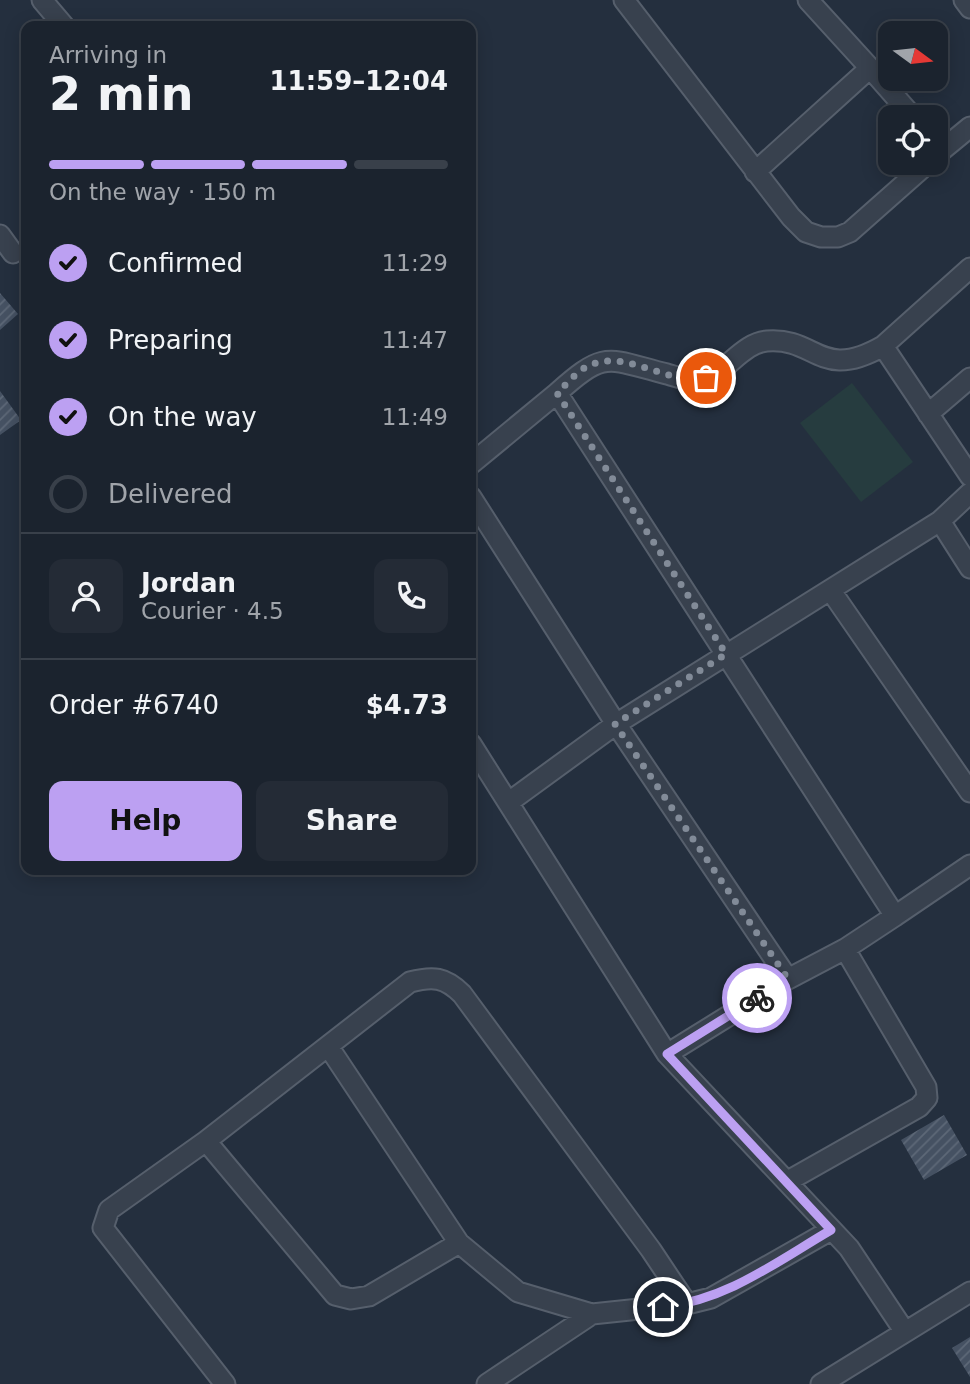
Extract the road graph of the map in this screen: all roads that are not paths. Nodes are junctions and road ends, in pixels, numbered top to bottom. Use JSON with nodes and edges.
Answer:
{"nodes":[{"id":1,"x":42,"y":0,"type":"edge"},
{"id":2,"x":624,"y":0,"type":"edge"},
{"id":3,"x":808,"y":0,"type":"edge"},
{"id":4,"x":964,"y":0,"type":"edge"},
{"id":5,"x":970,"y":8,"type":"edge"},
{"id":6,"x":60,"y":21,"type":"edge"},
{"id":7,"x":870,"y":68,"type":"junction"},
{"id":8,"x":902,"y":105,"type":"edge"},
{"id":9,"x":970,"y":127,"type":"edge"},
{"id":10,"x":948,"y":144,"type":"edge"},
{"id":11,"x":755,"y":172,"type":"junction"},
{"id":12,"x":912,"y":175,"type":"edge"},
{"id":13,"x":0,"y":235,"type":"edge"},
{"id":14,"x":13,"y":253,"type":"dead end"},
{"id":15,"x":970,"y":268,"type":"edge"},
{"id":16,"x":883,"y":346,"type":"junction"},
{"id":17,"x":970,"y":378,"type":"edge"},
{"id":18,"x":557,"y":393,"type":"junction"},
{"id":19,"x":928,"y":414,"type":"junction"},
{"id":20,"x":476,"y":460,"type":"edge"},
{"id":21,"x":970,"y":476,"type":"edge"},
{"id":22,"x":970,"y":493,"type":"edge"},
{"id":23,"x":476,"y":505,"type":"edge"},
{"id":24,"x":940,"y":521,"type":"junction"},
{"id":25,"x":970,"y":568,"type":"edge"},
{"id":26,"x":831,"y":591,"type":"junction"},
{"id":27,"x":726,"y":654,"type":"junction"},
{"id":28,"x":615,"y":724,"type":"junction"},
{"id":29,"x":476,"y":752,"type":"edge"},
{"id":30,"x":970,"y":792,"type":"edge"},
{"id":31,"x":509,"y":802,"type":"junction"},
{"id":32,"x":970,"y":865,"type":"edge"},
{"id":33,"x":895,"y":916,"type":"junction"},
{"id":34,"x":845,"y":949,"type":"junction"},
{"id":35,"x":788,"y":979,"type":"junction"},
{"id":36,"x":328,"y":1046,"type":"junction"},
{"id":37,"x":667,"y":1054,"type":"junction"},
{"id":38,"x":206,"y":1141,"type":"junction"},
{"id":39,"x":788,"y":1181,"type":"junction"},
{"id":40,"x":831,"y":1230,"type":"junction"},
{"id":41,"x":459,"y":1243,"type":"junction"},
{"id":42,"x":970,"y":1292,"type":"edge"},
{"id":43,"x":687,"y":1304,"type":"junction"},
{"id":44,"x":592,"y":1314,"type":"junction"},
{"id":45,"x":905,"y":1332,"type":"junction"},
{"id":46,"x":225,"y":1384,"type":"edge"},
{"id":47,"x":488,"y":1384,"type":"edge"},
{"id":48,"x":821,"y":1384,"type":"edge"}],
"edges":[{"from":1,"to":6,"type":"street"},
{"from":2,"to":11,"type":"street"},
{"from":3,"to":7,"type":"street"},
{"from":4,"to":5,"type":"street"},
{"from":7,"to":8,"type":"street"},
{"from":7,"to":11,"type":"street"},
{"from":9,"to":10,"type":"street"},
{"from":11,"to":12,"type":"street"},
{"from":13,"to":14,"type":"street"},
{"from":15,"to":16,"type":"street"},
{"from":16,"to":18,"type":"street"},
{"from":16,"to":19,"type":"street"},
{"from":17,"to":19,"type":"street"},
{"from":18,"to":20,"type":"street"},
{"from":18,"to":27,"type":"street"},
{"from":19,"to":21,"type":"street"},
{"from":22,"to":24,"type":"street"},
{"from":23,"to":28,"type":"street"},
{"from":24,"to":25,"type":"street"},
{"from":24,"to":26,"type":"street"},
{"from":26,"to":27,"type":"street"},
{"from":26,"to":30,"type":"street"},
{"from":27,"to":28,"type":"street"},
{"from":27,"to":33,"type":"street"},
{"from":28,"to":31,"type":"street"},
{"from":28,"to":35,"type":"street"},
{"from":29,"to":31,"type":"street"},
{"from":31,"to":37,"type":"street"},
{"from":32,"to":33,"type":"street"},
{"from":33,"to":34,"type":"street"},
{"from":34,"to":35,"type":"street"},
{"from":34,"to":39,"type":"street"},
{"from":35,"to":37,"type":"street"},
{"from":36,"to":38,"type":"street"},
{"from":36,"to":41,"type":"street"},
{"from":36,"to":43,"type":"street"},
{"from":37,"to":39,"type":"street"},
{"from":38,"to":41,"type":"street"},
{"from":38,"to":46,"type":"street"},
{"from":39,"to":40,"type":"street"},
{"from":40,"to":43,"type":"street"},
{"from":40,"to":45,"type":"street"},
{"from":41,"to":44,"type":"street"},
{"from":42,"to":45,"type":"street"},
{"from":43,"to":44,"type":"street"},
{"from":44,"to":47,"type":"street"},
{"from":45,"to":48,"type":"street"}]}
